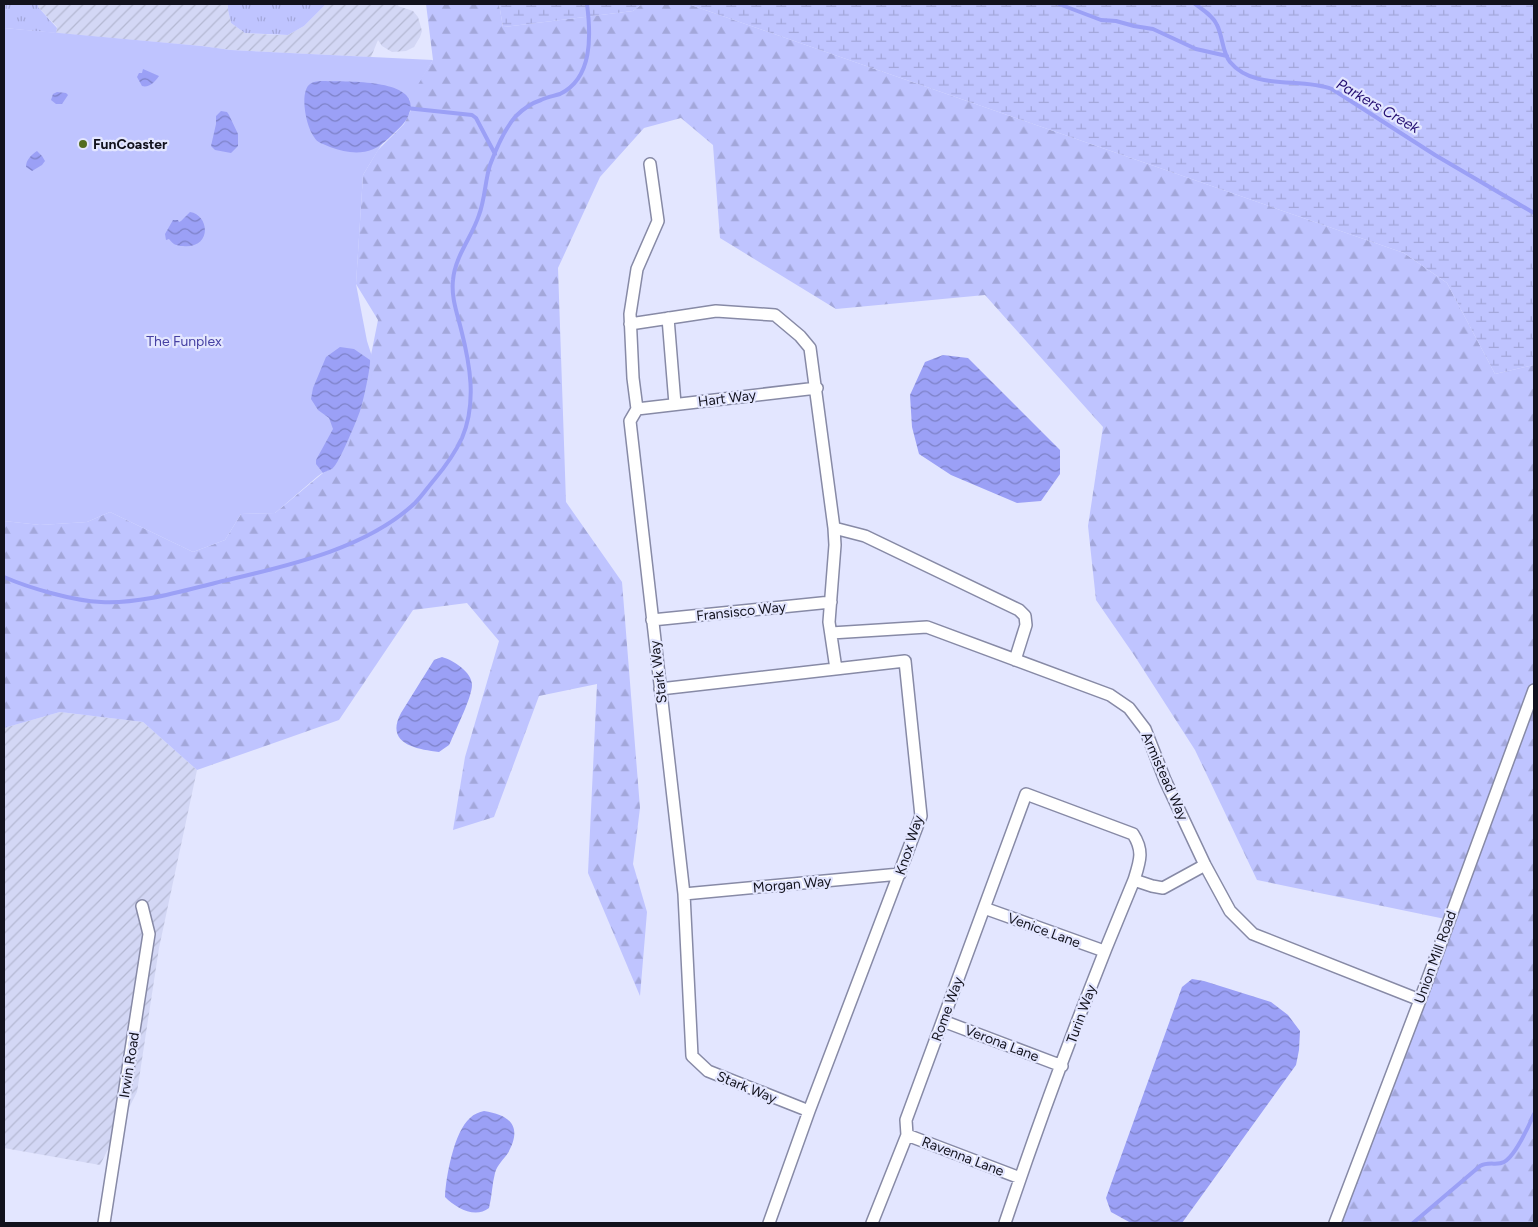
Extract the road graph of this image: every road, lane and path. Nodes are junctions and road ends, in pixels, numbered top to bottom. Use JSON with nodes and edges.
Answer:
{"nodes":[{"id":1,"x":650,"y":164,"type":"dead end"},
{"id":2,"x":668,"y":318,"type":"junction"},
{"id":3,"x":630,"y":324,"type":"junction"},
{"id":4,"x":817,"y":388,"type":"junction"},
{"id":5,"x":674,"y":404,"type":"junction"},
{"id":6,"x":637,"y":409,"type":"junction"},
{"id":7,"x":834,"y":528,"type":"junction"},
{"id":8,"x":830,"y":602,"type":"junction"},
{"id":9,"x":652,"y":620,"type":"junction"},
{"id":10,"x":830,"y":633,"type":"junction"},
{"id":11,"x":1015,"y":660,"type":"junction"},
{"id":12,"x":836,"y":669,"type":"junction"},
{"id":13,"x":660,"y":689,"type":"junction"},
{"id":14,"x":1534,"y":690,"type":"edge"},
{"id":15,"x":1026,"y":794,"type":"joint"},
{"id":16,"x":1205,"y":865,"type":"junction"},
{"id":17,"x":900,"y":874,"type":"junction"},
{"id":18,"x":1134,"y":880,"type":"junction"},
{"id":19,"x":684,"y":894,"type":"junction"},
{"id":20,"x":142,"y":906,"type":"dead end"},
{"id":21,"x":984,"y":908,"type":"junction"},
{"id":22,"x":1104,"y":951,"type":"junction"},
{"id":23,"x":1420,"y":1000,"type":"junction"},
{"id":24,"x":942,"y":1021,"type":"junction"},
{"id":25,"x":1062,"y":1066,"type":"junction"},
{"id":26,"x":809,"y":1111,"type":"junction"},
{"id":27,"x":907,"y":1135,"type":"junction"},
{"id":28,"x":1020,"y":1178,"type":"junction"},
{"id":29,"x":104,"y":1223,"type":"edge"},
{"id":30,"x":770,"y":1223,"type":"edge"},
{"id":31,"x":872,"y":1223,"type":"edge"},
{"id":32,"x":1005,"y":1223,"type":"edge"},
{"id":33,"x":1335,"y":1223,"type":"edge"}],
"edges":[{"from":1,"to":3,"type":"street","name":"Stark Way"},
{"from":2,"to":3,"type":"street"},
{"from":2,"to":4,"type":"street"},
{"from":2,"to":5,"type":"street"},
{"from":3,"to":6,"type":"street","name":"Stark Way"},
{"from":4,"to":5,"type":"street","name":"Hart Way"},
{"from":4,"to":7,"type":"street"},
{"from":5,"to":6,"type":"street","name":"Hart Way"},
{"from":6,"to":9,"type":"street","name":"Stark Way"},
{"from":7,"to":8,"type":"street"},
{"from":7,"to":11,"type":"street"},
{"from":8,"to":9,"type":"street","name":"Fransisco Way"},
{"from":8,"to":10,"type":"street"},
{"from":9,"to":13,"type":"street","name":"Stark Way"},
{"from":10,"to":11,"type":"street","name":"Armistead Way"},
{"from":10,"to":12,"type":"street"},
{"from":11,"to":16,"type":"street","name":"Armistead Way"},
{"from":12,"to":13,"type":"street","name":"Knox Way"},
{"from":12,"to":17,"type":"street","name":"Knox Way"},
{"from":13,"to":19,"type":"street","name":"Stark Way"},
{"from":14,"to":23,"type":"street","name":"Union Mill Road"},
{"from":15,"to":18,"type":"street","name":"Turin Way"},
{"from":15,"to":21,"type":"street","name":"Rome Way"},
{"from":16,"to":18,"type":"street"},
{"from":16,"to":23,"type":"street","name":"Armistead Way"},
{"from":17,"to":19,"type":"street","name":"Morgan Way"},
{"from":17,"to":26,"type":"street","name":"Knox Way"},
{"from":18,"to":22,"type":"street","name":"Turin Way"},
{"from":19,"to":26,"type":"street","name":"Stark Way"},
{"from":20,"to":29,"type":"street","name":"Irwin Road"},
{"from":21,"to":22,"type":"street","name":"Venice Lane"},
{"from":21,"to":24,"type":"street","name":"Rome Way"},
{"from":22,"to":25,"type":"street","name":"Turin Way"},
{"from":23,"to":33,"type":"street","name":"Union Mill Road"},
{"from":24,"to":25,"type":"street","name":"Verona Lane"},
{"from":24,"to":27,"type":"street","name":"Rome Way"},
{"from":25,"to":28,"type":"street","name":"Turin Way"},
{"from":26,"to":30,"type":"street","name":"Knox Way"},
{"from":27,"to":28,"type":"street","name":"Ravenna Lane"},
{"from":27,"to":31,"type":"street","name":"Rome Way"},
{"from":28,"to":32,"type":"street","name":"Turin Way"}]}
